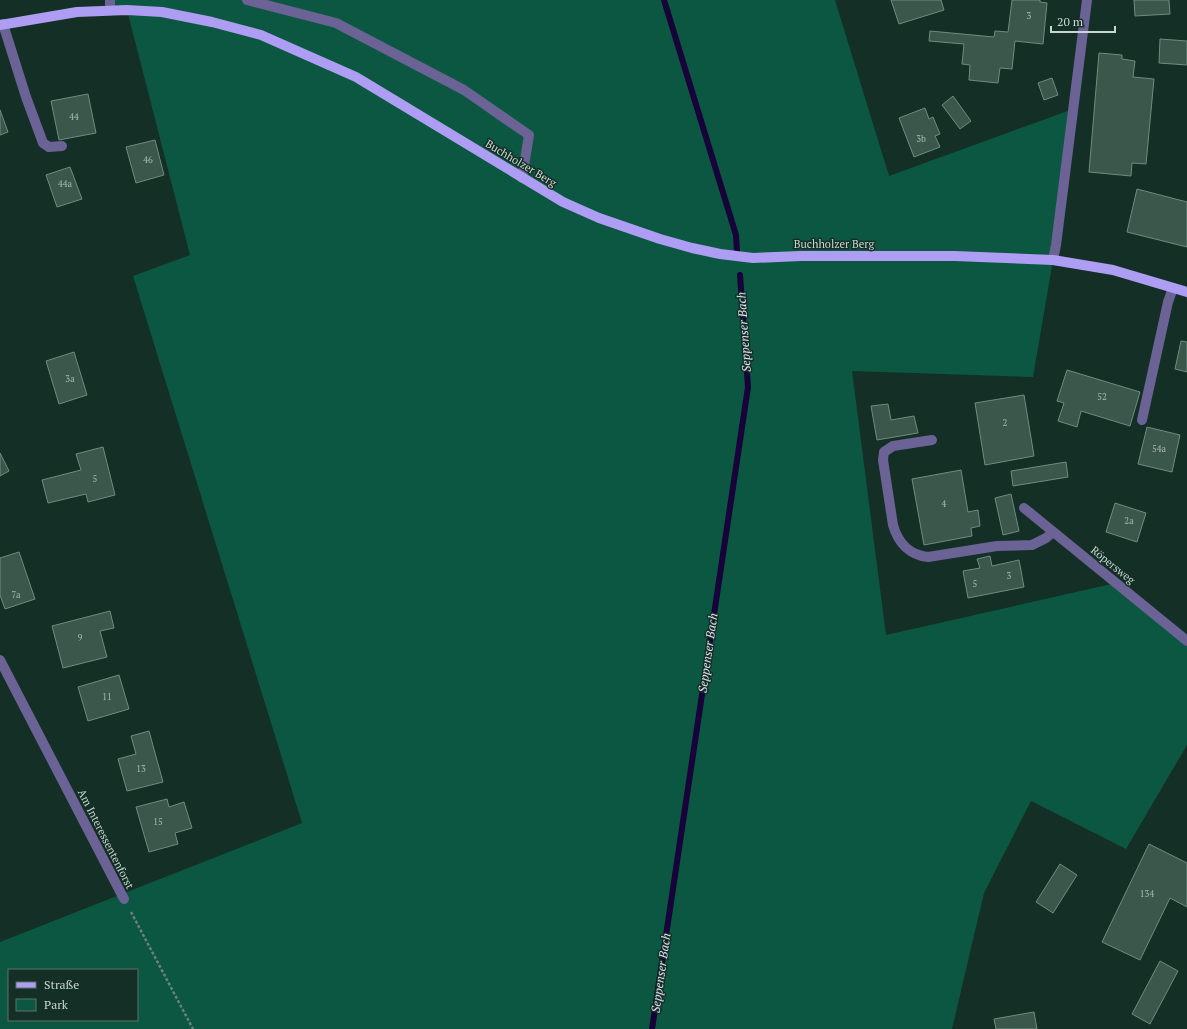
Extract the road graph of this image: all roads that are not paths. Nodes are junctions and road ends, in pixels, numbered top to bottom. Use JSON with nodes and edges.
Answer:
{"nodes":[{"id":1,"x":247,"y":0,"type":"edge"},
{"id":2,"x":1087,"y":0,"type":"edge"},
{"id":3,"x":110,"y":5,"type":"edge"},
{"id":4,"x":2,"y":24,"type":"edge"},
{"id":5,"x":62,"y":146,"type":"dead end"},
{"id":6,"x":522,"y":178,"type":"junction"},
{"id":7,"x":1052,"y":260,"type":"junction"},
{"id":8,"x":1173,"y":288,"type":"junction"},
{"id":9,"x":1187,"y":292,"type":"edge"},
{"id":10,"x":1142,"y":420,"type":"dead end"},
{"id":11,"x":932,"y":440,"type":"dead end"},
{"id":12,"x":1024,"y":508,"type":"dead end"},
{"id":13,"x":1053,"y":532,"type":"junction"},
{"id":14,"x":1187,"y":641,"type":"edge"},
{"id":15,"x":0,"y":660,"type":"edge"},
{"id":16,"x":124,"y":900,"type":"road end"}],
"edges":[{"from":1,"to":6,"type":"street"},
{"from":2,"to":7,"type":"street"},
{"from":3,"to":4,"type":"main road","name":"Buchholzer Berg"},
{"from":3,"to":6,"type":"main road","name":"Buchholzer Berg"},
{"from":4,"to":5,"type":"street"},
{"from":6,"to":7,"type":"main road","name":"Buchholzer Berg"},
{"from":7,"to":8,"type":"main road","name":"Buchholzer Berg"},
{"from":8,"to":9,"type":"main road","name":"Buchholzer Berg"},
{"from":8,"to":10,"type":"street"},
{"from":11,"to":13,"type":"street"},
{"from":12,"to":13,"type":"street","name":"Röpersweg"},
{"from":13,"to":14,"type":"street","name":"Röpersweg"},
{"from":15,"to":16,"type":"street","name":"Am Interessentenforst"}]}
